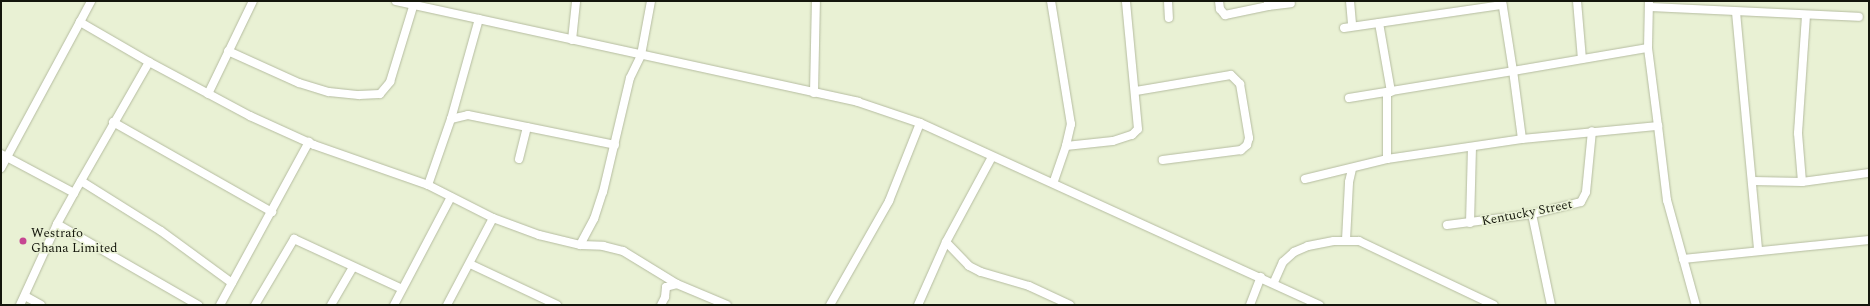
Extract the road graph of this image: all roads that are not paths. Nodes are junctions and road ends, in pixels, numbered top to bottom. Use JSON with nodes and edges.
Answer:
{"nodes":[{"id":1,"x":91,"y":1,"type":"edge"},
{"id":2,"x":253,"y":1,"type":"edge"},
{"id":3,"x":396,"y":1,"type":"edge"},
{"id":4,"x":576,"y":1,"type":"edge"},
{"id":5,"x":650,"y":1,"type":"edge"},
{"id":6,"x":816,"y":1,"type":"edge"},
{"id":7,"x":1051,"y":1,"type":"edge"},
{"id":8,"x":1126,"y":1,"type":"edge"},
{"id":9,"x":1168,"y":1,"type":"edge"},
{"id":10,"x":1219,"y":1,"type":"edge"},
{"id":11,"x":1350,"y":1,"type":"edge"},
{"id":12,"x":1577,"y":1,"type":"edge"},
{"id":13,"x":1268,"y":3,"type":"edge"},
{"id":14,"x":1291,"y":3,"type":"dead end"},
{"id":15,"x":1502,"y":3,"type":"edge"},
{"id":16,"x":1649,"y":4,"type":"edge"},
{"id":17,"x":413,"y":7,"type":"junction"},
{"id":18,"x":1736,"y":12,"type":"junction"},
{"id":19,"x":1806,"y":16,"type":"junction"},
{"id":20,"x":1859,"y":17,"type":"dead end"},
{"id":21,"x":1169,"y":18,"type":"dead end"},
{"id":22,"x":479,"y":19,"type":"junction"},
{"id":23,"x":80,"y":22,"type":"junction"},
{"id":24,"x":1379,"y":23,"type":"junction"},
{"id":25,"x":572,"y":40,"type":"junction"},
{"id":26,"x":1648,"y":48,"type":"junction"},
{"id":27,"x":228,"y":51,"type":"junction"},
{"id":28,"x":641,"y":55,"type":"junction"},
{"id":29,"x":1582,"y":59,"type":"junction"},
{"id":30,"x":149,"y":62,"type":"junction"},
{"id":31,"x":1512,"y":71,"type":"junction"},
{"id":32,"x":1136,"y":91,"type":"junction"},
{"id":33,"x":1389,"y":92,"type":"junction"},
{"id":34,"x":814,"y":93,"type":"junction"},
{"id":35,"x":208,"y":94,"type":"junction"},
{"id":36,"x":1349,"y":98,"type":"dead end"},
{"id":37,"x":455,"y":104,"type":"junction"},
{"id":38,"x":468,"y":115,"type":"junction"},
{"id":39,"x":451,"y":119,"type":"junction"},
{"id":40,"x":113,"y":122,"type":"junction"},
{"id":41,"x":920,"y":123,"type":"junction"},
{"id":42,"x":1658,"y":126,"type":"junction"},
{"id":43,"x":527,"y":127,"type":"junction"},
{"id":44,"x":1592,"y":131,"type":"junction"},
{"id":45,"x":1522,"y":139,"type":"junction"},
{"id":46,"x":309,"y":142,"type":"junction"},
{"id":47,"x":615,"y":145,"type":"junction"},
{"id":48,"x":1066,"y":146,"type":"junction"},
{"id":49,"x":1472,"y":148,"type":"junction"},
{"id":50,"x":4,"y":155,"type":"edge"},
{"id":51,"x":992,"y":157,"type":"junction"},
{"id":52,"x":518,"y":159,"type":"dead end"},
{"id":53,"x":1387,"y":159,"type":"junction"},
{"id":54,"x":1163,"y":160,"type":"dead end"},
{"id":55,"x":1,"y":168,"type":"edge"},
{"id":56,"x":1352,"y":169,"type":"junction"},
{"id":57,"x":1869,"y":173,"type":"edge"},
{"id":58,"x":1305,"y":179,"type":"dead end"},
{"id":59,"x":1753,"y":180,"type":"junction"},
{"id":60,"x":81,"y":181,"type":"junction"},
{"id":61,"x":1802,"y":182,"type":"junction"},
{"id":62,"x":1053,"y":183,"type":"junction"},
{"id":63,"x":428,"y":185,"type":"junction"},
{"id":64,"x":74,"y":193,"type":"junction"},
{"id":65,"x":451,"y":197,"type":"junction"},
{"id":66,"x":272,"y":212,"type":"junction"},
{"id":67,"x":1532,"y":214,"type":"junction"},
{"id":68,"x":493,"y":218,"type":"junction"},
{"id":69,"x":1470,"y":223,"type":"junction"},
{"id":70,"x":58,"y":224,"type":"junction"},
{"id":71,"x":1447,"y":225,"type":"dead end"},
{"id":72,"x":1346,"y":240,"type":"junction"},
{"id":73,"x":1869,"y":240,"type":"edge"},
{"id":74,"x":946,"y":242,"type":"junction"},
{"id":75,"x":580,"y":245,"type":"junction"},
{"id":76,"x":1758,"y":251,"type":"junction"},
{"id":77,"x":1683,"y":259,"type":"junction"},
{"id":78,"x":470,"y":264,"type":"junction"},
{"id":79,"x":352,"y":267,"type":"junction"},
{"id":80,"x":658,"y":272,"type":"junction"},
{"id":81,"x":1261,"y":277,"type":"junction"},
{"id":82,"x":1274,"y":282,"type":"junction"},
{"id":83,"x":232,"y":283,"type":"junction"},
{"id":84,"x":677,"y":284,"type":"junction"},
{"id":85,"x":666,"y":287,"type":"junction"},
{"id":86,"x":402,"y":289,"type":"junction"},
{"id":87,"x":25,"y":296,"type":"junction"},
{"id":88,"x":1482,"y":302,"type":"edge"},
{"id":89,"x":20,"y":305,"type":"edge"},
{"id":90,"x":41,"y":305,"type":"edge"},
{"id":91,"x":198,"y":305,"type":"edge"},
{"id":92,"x":220,"y":305,"type":"edge"},
{"id":93,"x":255,"y":305,"type":"edge"},
{"id":94,"x":331,"y":305,"type":"edge"},
{"id":95,"x":394,"y":305,"type":"edge"},
{"id":96,"x":447,"y":305,"type":"edge"},
{"id":97,"x":557,"y":305,"type":"edge"},
{"id":98,"x":660,"y":305,"type":"edge"},
{"id":99,"x":727,"y":305,"type":"edge"},
{"id":100,"x":830,"y":305,"type":"edge"},
{"id":101,"x":918,"y":305,"type":"edge"},
{"id":102,"x":1070,"y":305,"type":"edge"},
{"id":103,"x":1250,"y":305,"type":"edge"},
{"id":104,"x":1320,"y":305,"type":"edge"},
{"id":105,"x":1494,"y":305,"type":"edge"},
{"id":106,"x":1551,"y":305,"type":"edge"},
{"id":107,"x":1696,"y":305,"type":"edge"}],
"edges":[{"from":1,"to":23,"type":"street"},
{"from":2,"to":27,"type":"street"},
{"from":3,"to":17,"type":"street"},
{"from":4,"to":25,"type":"street"},
{"from":5,"to":28,"type":"street"},
{"from":6,"to":34,"type":"street"},
{"from":7,"to":48,"type":"street"},
{"from":8,"to":32,"type":"street"},
{"from":9,"to":21,"type":"street"},
{"from":10,"to":13,"type":"street"},
{"from":11,"to":24,"type":"street"},
{"from":12,"to":29,"type":"street"},
{"from":13,"to":14,"type":"street"},
{"from":15,"to":24,"type":"street"},
{"from":15,"to":31,"type":"street"},
{"from":16,"to":18,"type":"street"},
{"from":16,"to":26,"type":"street"},
{"from":17,"to":22,"type":"street"},
{"from":17,"to":27,"type":"street"},
{"from":18,"to":19,"type":"street"},
{"from":18,"to":59,"type":"street"},
{"from":19,"to":20,"type":"street"},
{"from":19,"to":61,"type":"street"},
{"from":22,"to":25,"type":"street"},
{"from":22,"to":37,"type":"street"},
{"from":23,"to":30,"type":"street"},
{"from":23,"to":50,"type":"street"},
{"from":24,"to":33,"type":"street"},
{"from":25,"to":28,"type":"street"},
{"from":26,"to":29,"type":"street"},
{"from":26,"to":42,"type":"street"},
{"from":27,"to":35,"type":"street"},
{"from":28,"to":34,"type":"street"},
{"from":28,"to":47,"type":"street"},
{"from":29,"to":31,"type":"street"},
{"from":30,"to":35,"type":"street"},
{"from":30,"to":40,"type":"street"},
{"from":31,"to":33,"type":"street"},
{"from":31,"to":45,"type":"street"},
{"from":32,"to":48,"type":"street"},
{"from":32,"to":54,"type":"street"},
{"from":33,"to":36,"type":"street"},
{"from":33,"to":53,"type":"street"},
{"from":34,"to":41,"type":"street"},
{"from":35,"to":46,"type":"street"},
{"from":37,"to":38,"type":"street"},
{"from":37,"to":39,"type":"street"},
{"from":38,"to":39,"type":"street"},
{"from":38,"to":43,"type":"street"},
{"from":39,"to":63,"type":"street"},
{"from":40,"to":60,"type":"street"},
{"from":40,"to":66,"type":"street"},
{"from":41,"to":51,"type":"street"},
{"from":41,"to":100,"type":"street"},
{"from":42,"to":44,"type":"street"},
{"from":42,"to":77,"type":"street"},
{"from":43,"to":47,"type":"street"},
{"from":43,"to":52,"type":"street"},
{"from":44,"to":45,"type":"street"},
{"from":44,"to":67,"type":"street","name":"Kentucky Street"},
{"from":45,"to":49,"type":"street"},
{"from":46,"to":63,"type":"street"},
{"from":46,"to":66,"type":"street"},
{"from":47,"to":75,"type":"street"},
{"from":48,"to":62,"type":"street"},
{"from":49,"to":53,"type":"street"},
{"from":49,"to":69,"type":"street"},
{"from":50,"to":55,"type":"street"},
{"from":50,"to":64,"type":"street"},
{"from":51,"to":62,"type":"street"},
{"from":51,"to":74,"type":"street"},
{"from":53,"to":56,"type":"street"},
{"from":56,"to":58,"type":"street"},
{"from":56,"to":72,"type":"street"},
{"from":57,"to":61,"type":"street"},
{"from":59,"to":61,"type":"street"},
{"from":59,"to":76,"type":"street"},
{"from":60,"to":64,"type":"street"},
{"from":60,"to":83,"type":"street"},
{"from":62,"to":81,"type":"street"},
{"from":63,"to":65,"type":"street"},
{"from":64,"to":70,"type":"street"},
{"from":65,"to":68,"type":"street"},
{"from":65,"to":86,"type":"street"},
{"from":66,"to":83,"type":"street"},
{"from":67,"to":69,"type":"street","name":"Kentucky Street"},
{"from":67,"to":106,"type":"street"},
{"from":68,"to":75,"type":"street"},
{"from":68,"to":78,"type":"street"},
{"from":69,"to":71,"type":"street","name":"Kentucky Street"},
{"from":70,"to":87,"type":"street"},
{"from":70,"to":91,"type":"street"},
{"from":72,"to":82,"type":"street"},
{"from":72,"to":88,"type":"street"},
{"from":73,"to":76,"type":"street"},
{"from":74,"to":101,"type":"street"},
{"from":74,"to":102,"type":"street"},
{"from":75,"to":80,"type":"street"},
{"from":76,"to":77,"type":"street"},
{"from":77,"to":107,"type":"street"},
{"from":78,"to":96,"type":"street"},
{"from":78,"to":97,"type":"street"},
{"from":79,"to":86,"type":"street"},
{"from":79,"to":93,"type":"street"},
{"from":79,"to":94,"type":"street"},
{"from":80,"to":84,"type":"street"},
{"from":80,"to":85,"type":"street"},
{"from":81,"to":82,"type":"street"},
{"from":81,"to":103,"type":"street"},
{"from":82,"to":104,"type":"street"},
{"from":83,"to":92,"type":"street"},
{"from":84,"to":85,"type":"street"},
{"from":84,"to":99,"type":"street"},
{"from":85,"to":98,"type":"street"},
{"from":86,"to":95,"type":"street"},
{"from":87,"to":89,"type":"street"},
{"from":87,"to":90,"type":"street"},
{"from":88,"to":105,"type":"street"}]}
